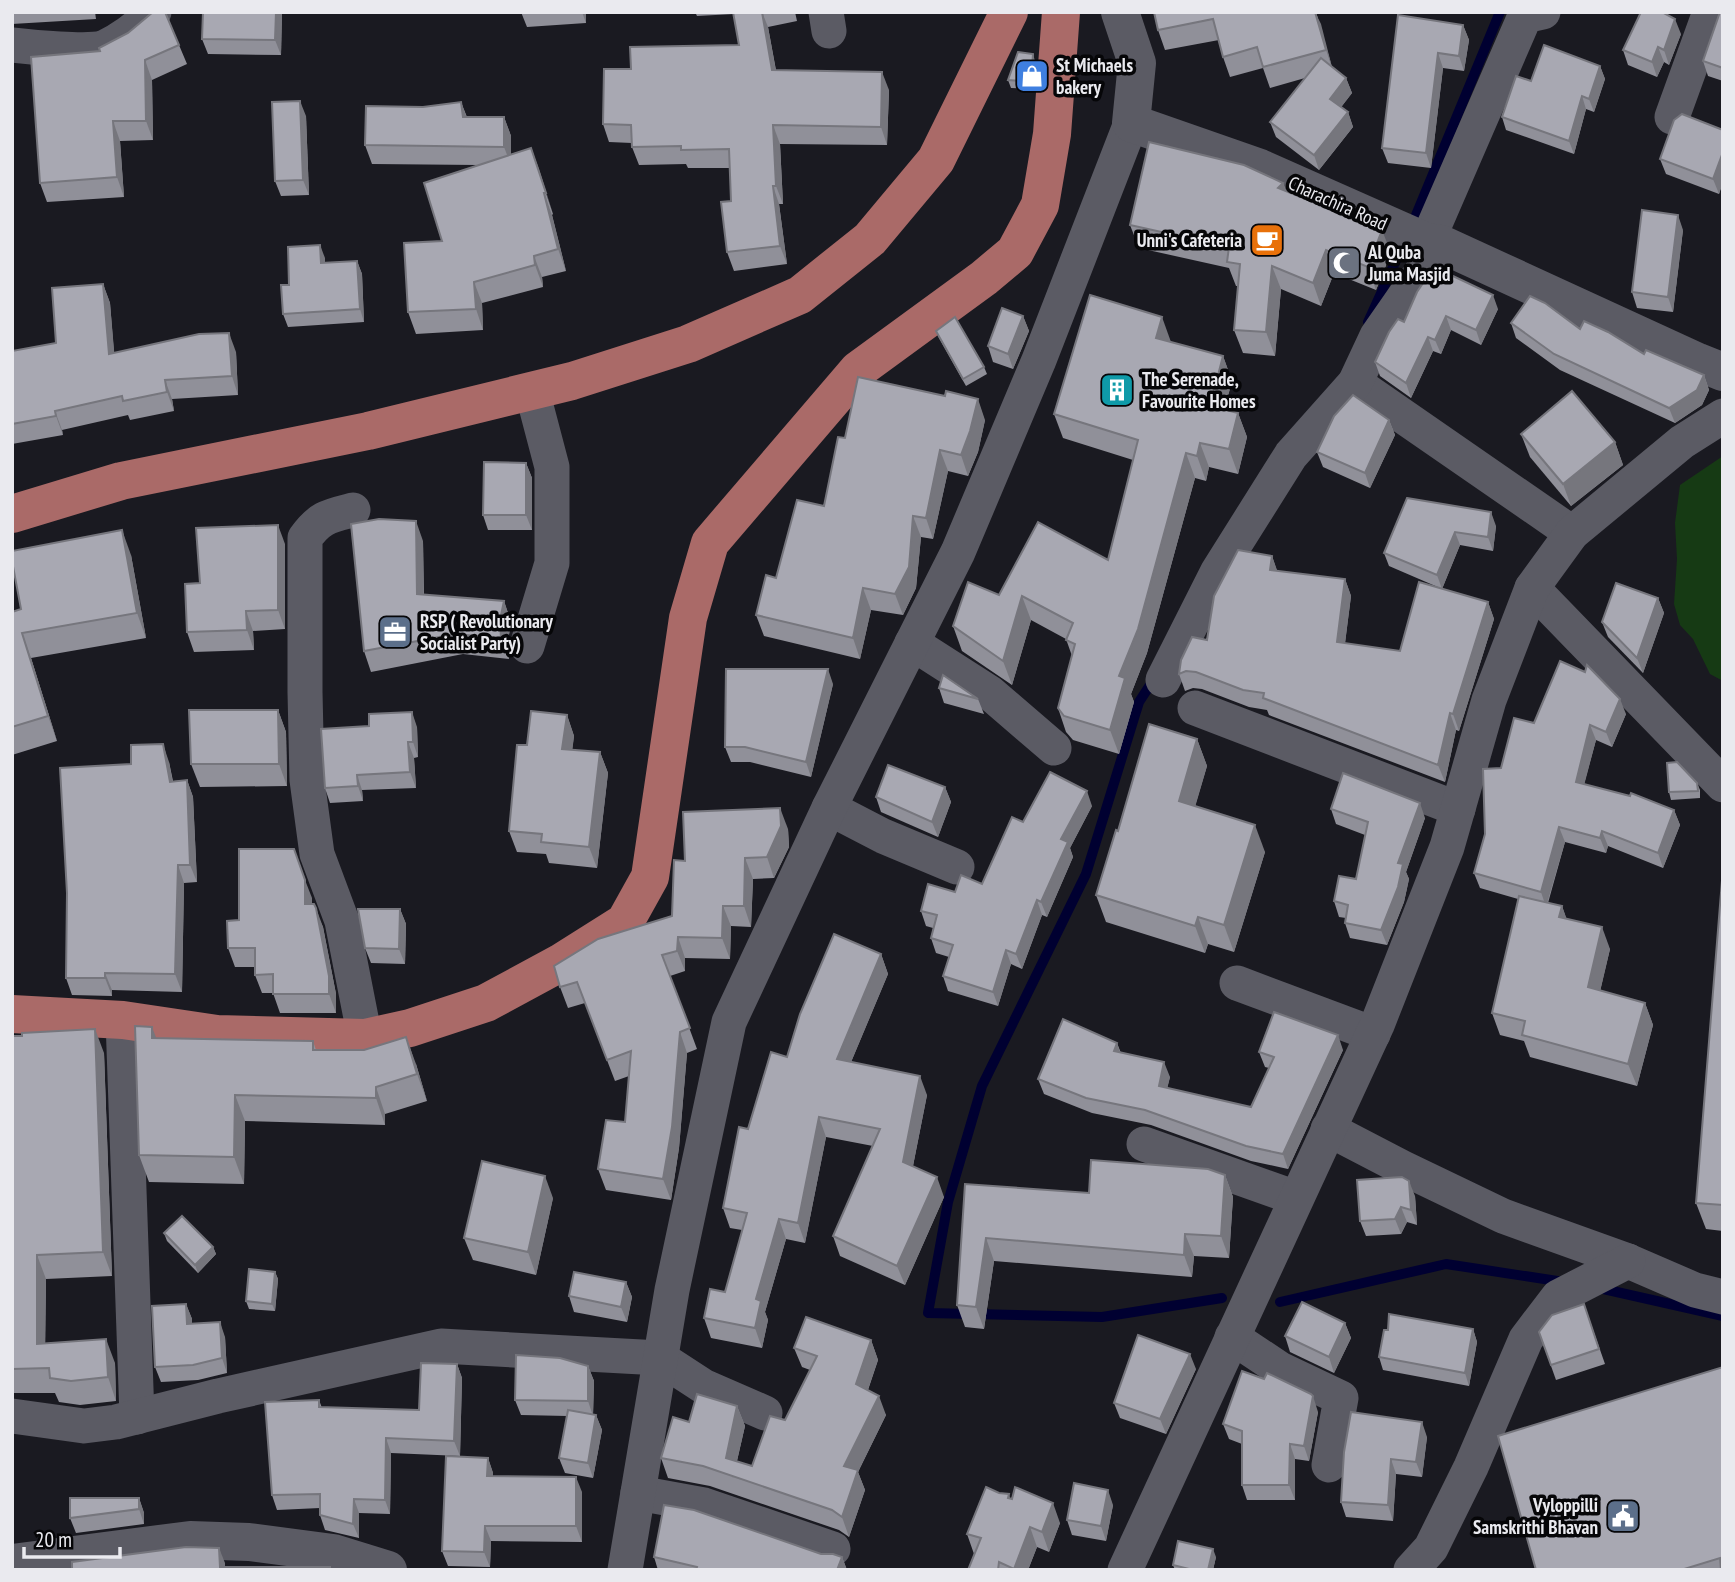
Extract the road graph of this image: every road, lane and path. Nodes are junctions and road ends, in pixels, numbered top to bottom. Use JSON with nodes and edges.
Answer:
{"nodes":[{"id":1,"x":155,"y":12,"type":"edge"},
{"id":2,"x":1009,"y":12,"type":"edge"},
{"id":3,"x":1061,"y":12,"type":"edge"},
{"id":4,"x":1120,"y":12,"type":"edge"},
{"id":5,"x":1543,"y":12,"type":"edge"},
{"id":6,"x":1710,"y":12,"type":"edge"},
{"id":7,"x":12,"y":45,"type":"edge"},
{"id":8,"x":1672,"y":117,"type":"dead end"},
{"id":9,"x":1131,"y":123,"type":"junction"},
{"id":10,"x":1434,"y":243,"type":"junction"},
{"id":11,"x":1723,"y":372,"type":"edge"},
{"id":12,"x":1355,"y":383,"type":"junction"},
{"id":13,"x":532,"y":391,"type":"junction"},
{"id":14,"x":1723,"y":416,"type":"edge"},
{"id":15,"x":353,"y":510,"type":"dead end"},
{"id":16,"x":12,"y":514,"type":"edge"},
{"id":17,"x":1572,"y":533,"type":"junction"},
{"id":18,"x":1532,"y":587,"type":"junction"},
{"id":19,"x":912,"y":643,"type":"junction"},
{"id":20,"x":527,"y":646,"type":"dead end"},
{"id":21,"x":1163,"y":680,"type":"dead end"},
{"id":22,"x":1195,"y":708,"type":"dead end"},
{"id":23,"x":1054,"y":748,"type":"dead end"},
{"id":24,"x":1723,"y":785,"type":"edge"},
{"id":25,"x":830,"y":808,"type":"junction"},
{"id":26,"x":1458,"y":809,"type":"junction"},
{"id":27,"x":957,"y":867,"type":"dead end"},
{"id":28,"x":1237,"y":983,"type":"dead end"},
{"id":29,"x":12,"y":1014,"type":"edge"},
{"id":30,"x":123,"y":1020,"type":"junction"},
{"id":31,"x":1373,"y":1034,"type":"junction"},
{"id":32,"x":365,"y":1038,"type":"junction"},
{"id":33,"x":1328,"y":1129,"type":"junction"},
{"id":34,"x":1144,"y":1144,"type":"dead end"},
{"id":35,"x":1296,"y":1198,"type":"junction"},
{"id":36,"x":1628,"y":1261,"type":"junction"},
{"id":37,"x":1723,"y":1297,"type":"edge"},
{"id":38,"x":1232,"y":1337,"type":"junction"},
{"id":39,"x":660,"y":1358,"type":"junction"},
{"id":40,"x":765,"y":1413,"type":"dead end"},
{"id":41,"x":12,"y":1416,"type":"edge"},
{"id":42,"x":137,"y":1417,"type":"junction"},
{"id":43,"x":1329,"y":1465,"type":"dead end"},
{"id":44,"x":638,"y":1493,"type":"junction"},
{"id":45,"x":833,"y":1549,"type":"dead end"},
{"id":46,"x":36,"y":1564,"type":"edge"},
{"id":47,"x":388,"y":1570,"type":"edge"},
{"id":48,"x":625,"y":1570,"type":"edge"},
{"id":49,"x":1125,"y":1570,"type":"edge"},
{"id":50,"x":1411,"y":1570,"type":"edge"}],
"edges":[{"from":1,"to":7,"type":"street"},
{"from":2,"to":13,"type":"main road"},
{"from":3,"to":32,"type":"main road"},
{"from":4,"to":9,"type":"street"},
{"from":5,"to":10,"type":"street"},
{"from":6,"to":8,"type":"street"},
{"from":9,"to":10,"type":"street","name":"Charachira Road"},
{"from":9,"to":19,"type":"street"},
{"from":10,"to":11,"type":"street","name":"Charachira Road"},
{"from":10,"to":12,"type":"street"},
{"from":12,"to":17,"type":"street"},
{"from":12,"to":21,"type":"street"},
{"from":13,"to":16,"type":"main road"},
{"from":13,"to":20,"type":"street"},
{"from":14,"to":17,"type":"street"},
{"from":15,"to":32,"type":"street"},
{"from":17,"to":18,"type":"street"},
{"from":18,"to":24,"type":"street"},
{"from":18,"to":26,"type":"street"},
{"from":19,"to":23,"type":"street"},
{"from":19,"to":25,"type":"street"},
{"from":22,"to":26,"type":"street"},
{"from":25,"to":27,"type":"street"},
{"from":25,"to":39,"type":"street"},
{"from":26,"to":31,"type":"street"},
{"from":28,"to":31,"type":"street"},
{"from":29,"to":30,"type":"main road"},
{"from":30,"to":32,"type":"main road"},
{"from":30,"to":42,"type":"street"},
{"from":31,"to":33,"type":"street"},
{"from":33,"to":35,"type":"street"},
{"from":33,"to":36,"type":"street"},
{"from":34,"to":35,"type":"street"},
{"from":35,"to":38,"type":"street"},
{"from":36,"to":37,"type":"street"},
{"from":36,"to":50,"type":"street"},
{"from":38,"to":43,"type":"street"},
{"from":38,"to":49,"type":"street"},
{"from":39,"to":40,"type":"street"},
{"from":39,"to":42,"type":"street"},
{"from":39,"to":44,"type":"street"},
{"from":41,"to":42,"type":"street"},
{"from":44,"to":45,"type":"street"},
{"from":44,"to":48,"type":"street"},
{"from":46,"to":47,"type":"street"}]}
